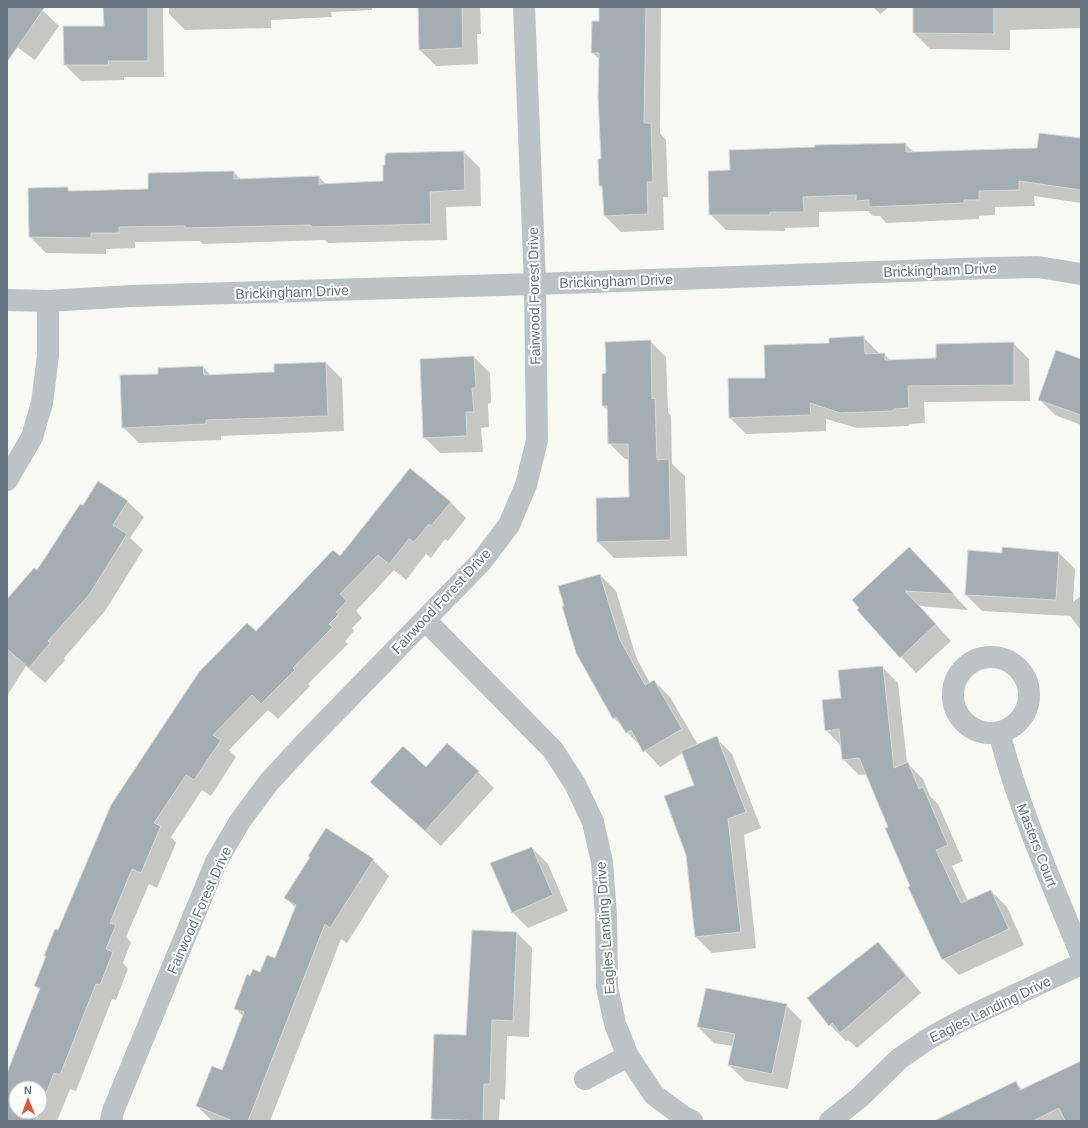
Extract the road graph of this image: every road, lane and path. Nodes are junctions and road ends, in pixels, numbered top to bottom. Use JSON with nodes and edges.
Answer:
{"nodes":[{"id":1,"x":524,"y":7,"type":"edge"},
{"id":2,"x":1081,"y":274,"type":"edge"},
{"id":3,"x":535,"y":284,"type":"junction"},
{"id":4,"x":7,"y":300,"type":"edge"},
{"id":5,"x":48,"y":301,"type":"junction"},
{"id":6,"x":7,"y":480,"type":"edge"},
{"id":7,"x":426,"y":620,"type":"junction"},
{"id":8,"x":999,"y":732,"type":"dead end"},
{"id":9,"x":1081,"y":955,"type":"edge"},
{"id":10,"x":1081,"y":964,"type":"edge"},
{"id":11,"x":628,"y":1056,"type":"junction"},
{"id":12,"x":585,"y":1079,"type":"dead end"},
{"id":13,"x":110,"y":1121,"type":"edge"},
{"id":14,"x":692,"y":1121,"type":"edge"},
{"id":15,"x":830,"y":1121,"type":"edge"}],
"edges":[{"from":1,"to":3,"type":"street","name":"Fairwood Forest Drive"},
{"from":2,"to":3,"type":"street","name":"Brickingham Drive"},
{"from":3,"to":5,"type":"street","name":"Brickingham Drive"},
{"from":3,"to":7,"type":"street","name":"Fairwood Forest Drive"},
{"from":4,"to":5,"type":"street","name":"Brickingham Drive"},
{"from":5,"to":6,"type":"street"},
{"from":7,"to":11,"type":"street","name":"Eagles Landing Drive"},
{"from":7,"to":13,"type":"street","name":"Fairwood Forest Drive"},
{"from":8,"to":9,"type":"street","name":"Masters Court"},
{"from":10,"to":15,"type":"street","name":"Eagles Landing Drive"},
{"from":11,"to":12,"type":"street"},
{"from":11,"to":14,"type":"street","name":"Eagles Landing Drive"}]}
